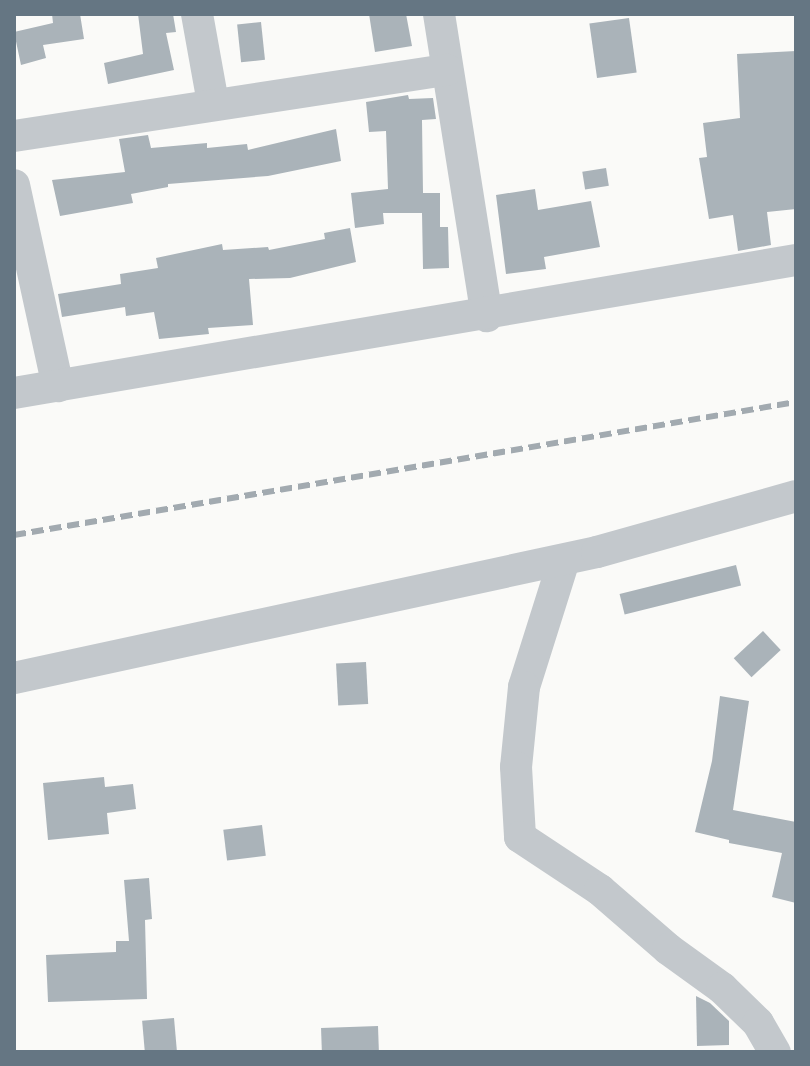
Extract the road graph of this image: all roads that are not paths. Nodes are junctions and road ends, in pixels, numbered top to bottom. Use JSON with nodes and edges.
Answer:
{"nodes":[{"id":1,"x":197,"y":14,"type":"edge"},
{"id":2,"x":439,"y":14,"type":"edge"},
{"id":3,"x":447,"y":70,"type":"junction"},
{"id":4,"x":213,"y":103,"type":"junction"},
{"id":5,"x":14,"y":136,"type":"edge"},
{"id":6,"x":14,"y":185,"type":"edge"},
{"id":7,"x":796,"y":260,"type":"edge"},
{"id":8,"x":487,"y":316,"type":"junction"},
{"id":9,"x":58,"y":386,"type":"junction"},
{"id":10,"x":14,"y":393,"type":"edge"},
{"id":11,"x":796,"y":496,"type":"edge"},
{"id":12,"x":564,"y":560,"type":"junction"},
{"id":13,"x":14,"y":678,"type":"edge"},
{"id":14,"x":775,"y":1052,"type":"edge"}],
"edges":[{"from":1,"to":4,"type":"street"},
{"from":2,"to":3,"type":"street"},
{"from":3,"to":4,"type":"street"},
{"from":3,"to":8,"type":"street"},
{"from":4,"to":5,"type":"street"},
{"from":6,"to":9,"type":"street"},
{"from":7,"to":8,"type":"street"},
{"from":8,"to":9,"type":"street"},
{"from":9,"to":10,"type":"street"},
{"from":11,"to":12,"type":"street"},
{"from":12,"to":13,"type":"street"},
{"from":12,"to":14,"type":"street"}]}
